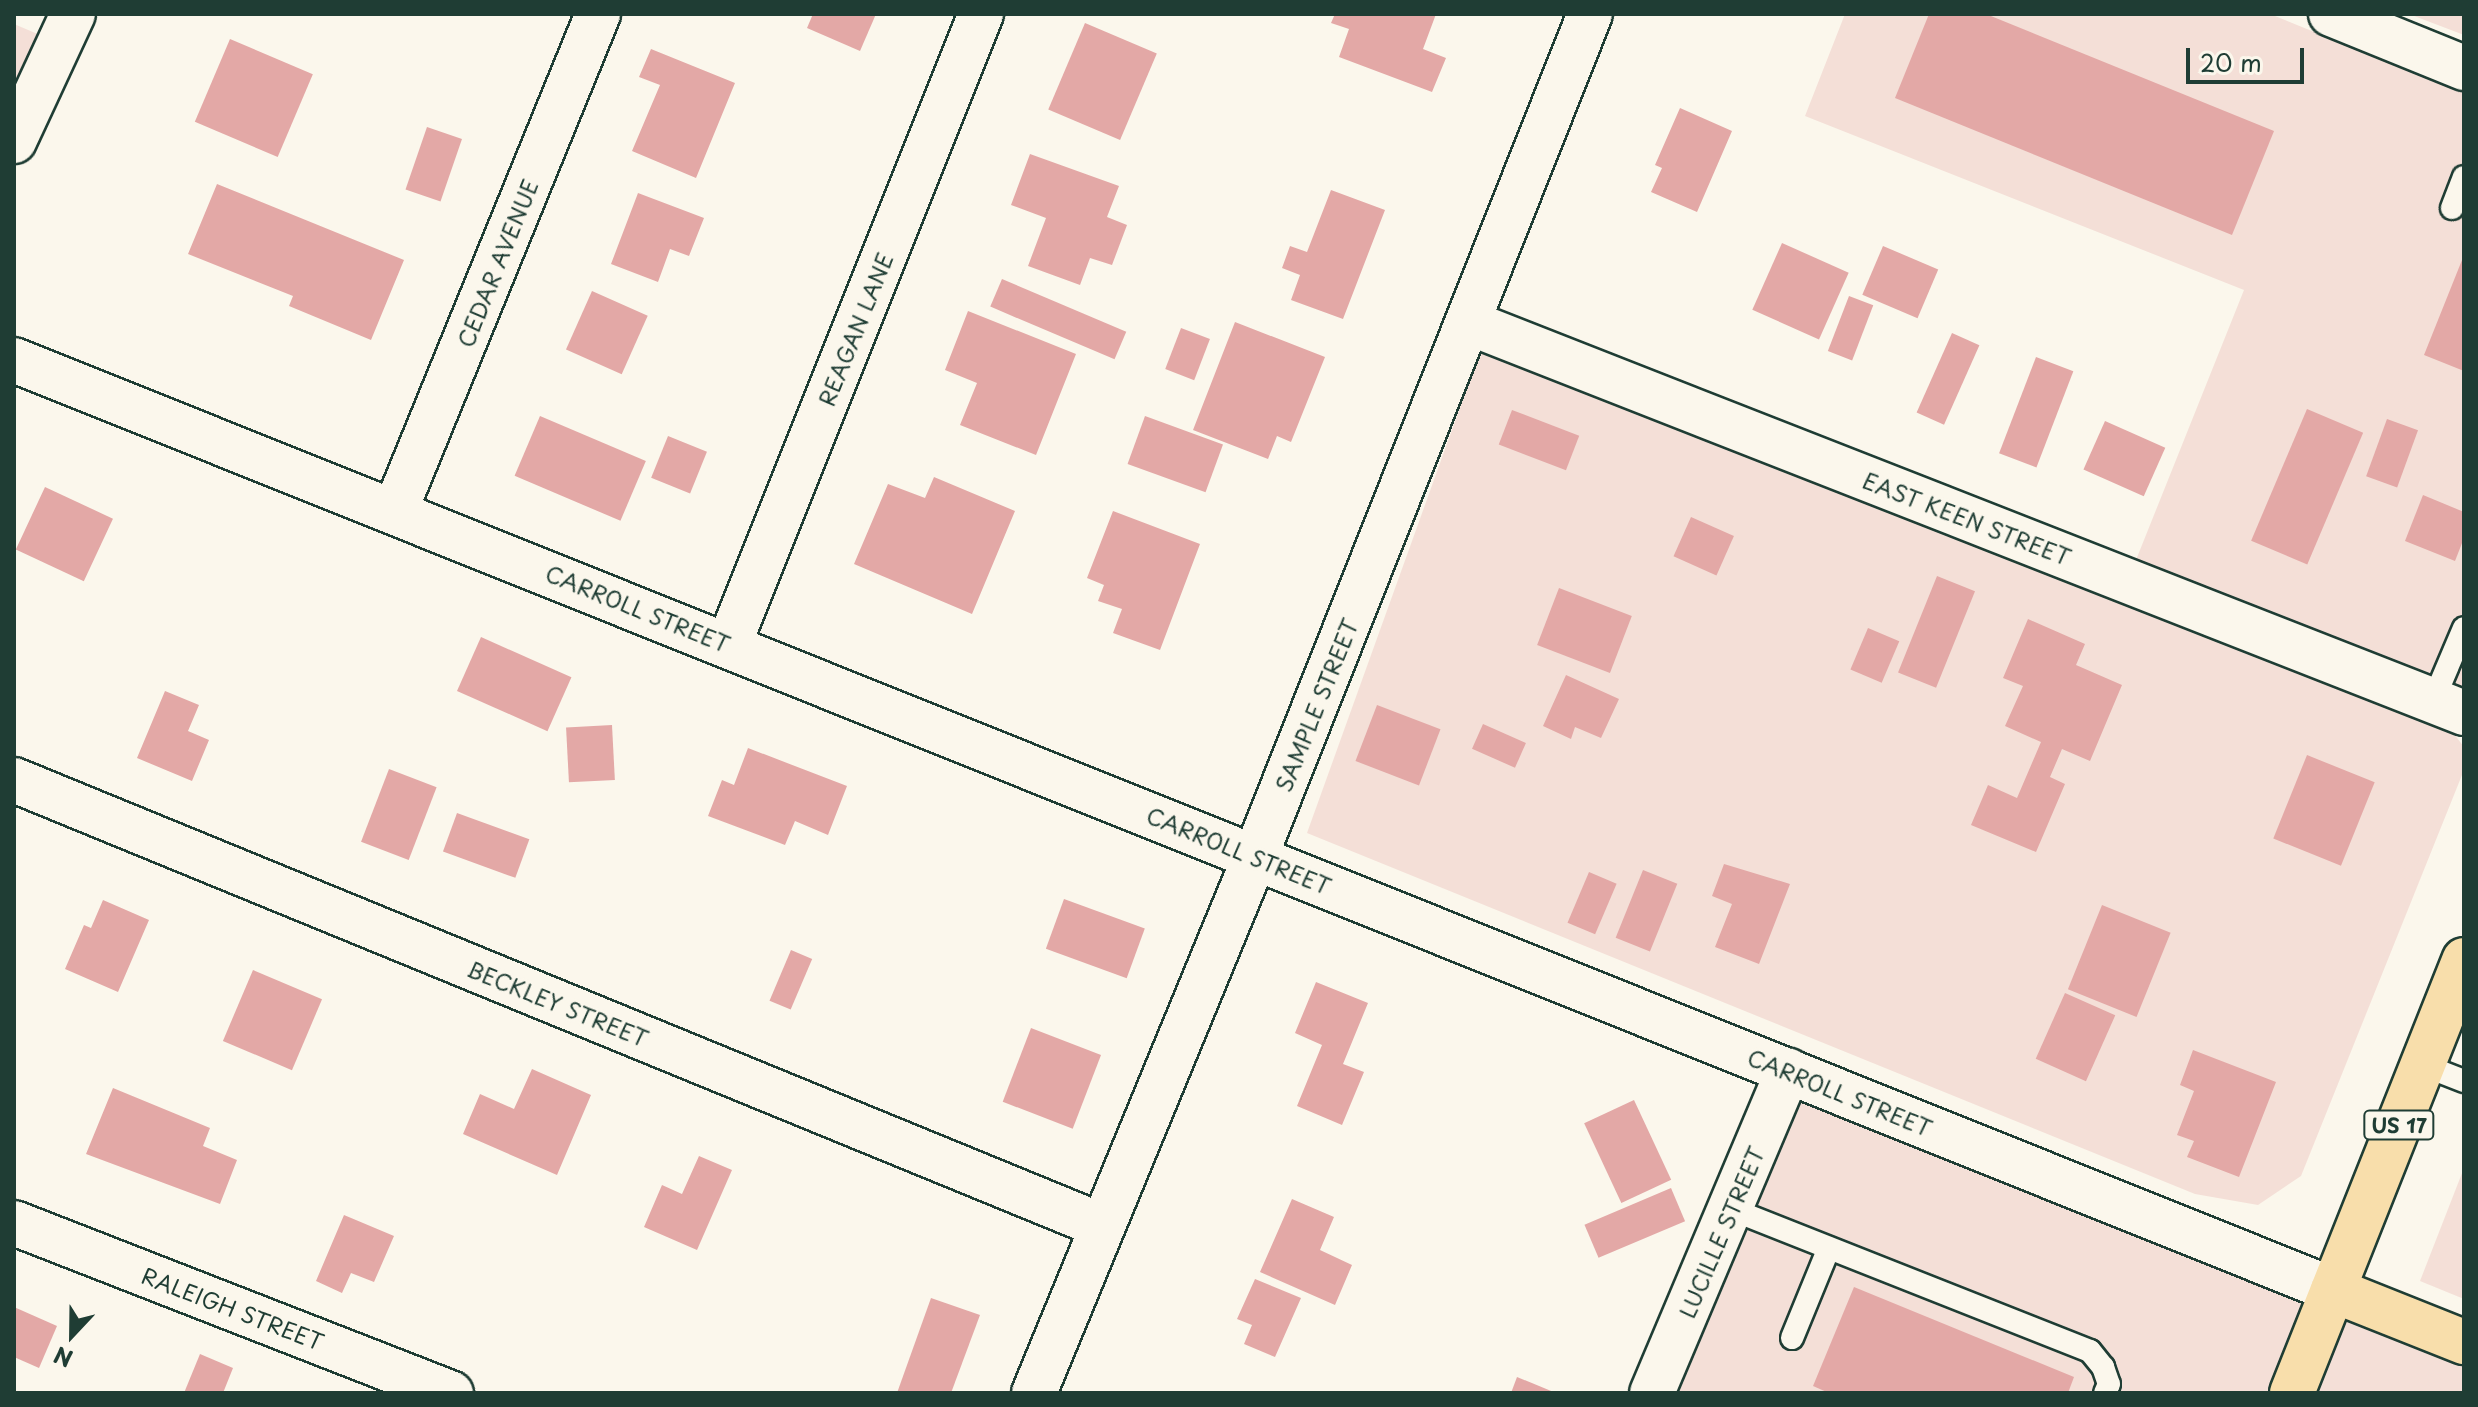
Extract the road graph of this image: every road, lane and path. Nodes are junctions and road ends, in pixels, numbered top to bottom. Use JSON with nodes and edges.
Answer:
{"nodes":[{"id":1,"x":598,"y":14,"type":"edge"},
{"id":2,"x":981,"y":14,"type":"edge"},
{"id":3,"x":1590,"y":14,"type":"edge"},
{"id":4,"x":2331,"y":14,"type":"edge"},
{"id":5,"x":64,"y":17,"type":"edge"},
{"id":6,"x":2464,"y":68,"type":"edge"},
{"id":7,"x":14,"y":141,"type":"edge"},
{"id":8,"x":2464,"y":177,"type":"edge"},
{"id":9,"x":2452,"y":208,"type":"dead end"},
{"id":10,"x":1470,"y":323,"type":"junction"},
{"id":11,"x":14,"y":360,"type":"edge"},
{"id":12,"x":395,"y":511,"type":"junction"},
{"id":13,"x":2464,"y":628,"type":"edge"},
{"id":14,"x":729,"y":644,"type":"junction"},
{"id":15,"x":2449,"y":707,"type":"edge"},
{"id":16,"x":14,"y":780,"type":"edge"},
{"id":17,"x":1255,"y":857,"type":"junction"},
{"id":18,"x":2464,"y":960,"type":"edge"},
{"id":19,"x":2423,"y":1065,"type":"junction"},
{"id":20,"x":1788,"y":1071,"type":"junction"},
{"id":21,"x":2464,"y":1081,"type":"edge"},
{"id":22,"x":1731,"y":1209,"type":"junction"},
{"id":23,"x":14,"y":1223,"type":"edge"},
{"id":24,"x":1102,"y":1226,"type":"junction"},
{"id":25,"x":1829,"y":1248,"type":"junction"},
{"id":26,"x":2333,"y":1290,"type":"junction"},
{"id":27,"x":1792,"y":1338,"type":"dead end"},
{"id":28,"x":2464,"y":1342,"type":"edge"},
{"id":29,"x":451,"y":1393,"type":"edge"},
{"id":30,"x":1034,"y":1393,"type":"edge"},
{"id":31,"x":1652,"y":1393,"type":"edge"},
{"id":32,"x":2105,"y":1393,"type":"edge"},
{"id":33,"x":2292,"y":1393,"type":"edge"}],
"edges":[{"from":1,"to":12,"type":"street","name":"CEDAR AVENUE"},
{"from":2,"to":14,"type":"street","name":"REAGAN LANE"},
{"from":3,"to":10,"type":"street","name":"SAMPLE STREET"},
{"from":4,"to":6,"type":"street"},
{"from":5,"to":7,"type":"street"},
{"from":8,"to":9,"type":"lane"},
{"from":10,"to":15,"type":"street","name":"EAST KEEN STREET"},
{"from":10,"to":17,"type":"street","name":"SAMPLE STREET"},
{"from":11,"to":12,"type":"street","name":"CARROLL STREET"},
{"from":12,"to":14,"type":"street","name":"CARROLL STREET"},
{"from":13,"to":15,"type":"lane"},
{"from":14,"to":17,"type":"street","name":"CARROLL STREET"},
{"from":16,"to":24,"type":"street","name":"BECKLEY STREET"},
{"from":17,"to":20,"type":"street","name":"CARROLL STREET"},
{"from":17,"to":24,"type":"street","name":"SAMPLE STREET"},
{"from":18,"to":19,"type":"main road","number":"US 17"},
{"from":19,"to":21,"type":"lane"},
{"from":19,"to":26,"type":"main road","number":"US 17"},
{"from":20,"to":22,"type":"street","name":"LUCILLE STREET"},
{"from":20,"to":26,"type":"street","name":"CARROLL STREET"},
{"from":22,"to":25,"type":"lane"},
{"from":22,"to":31,"type":"street","name":"LUCILLE STREET"},
{"from":23,"to":29,"type":"street","name":"RALEIGH STREET"},
{"from":24,"to":30,"type":"street","name":"SAMPLE STREET"},
{"from":25,"to":27,"type":"lane"},
{"from":25,"to":32,"type":"lane"},
{"from":26,"to":28,"type":"main road","name":"CARROLL STREET"},
{"from":26,"to":33,"type":"main road","number":"US 17"}]}
